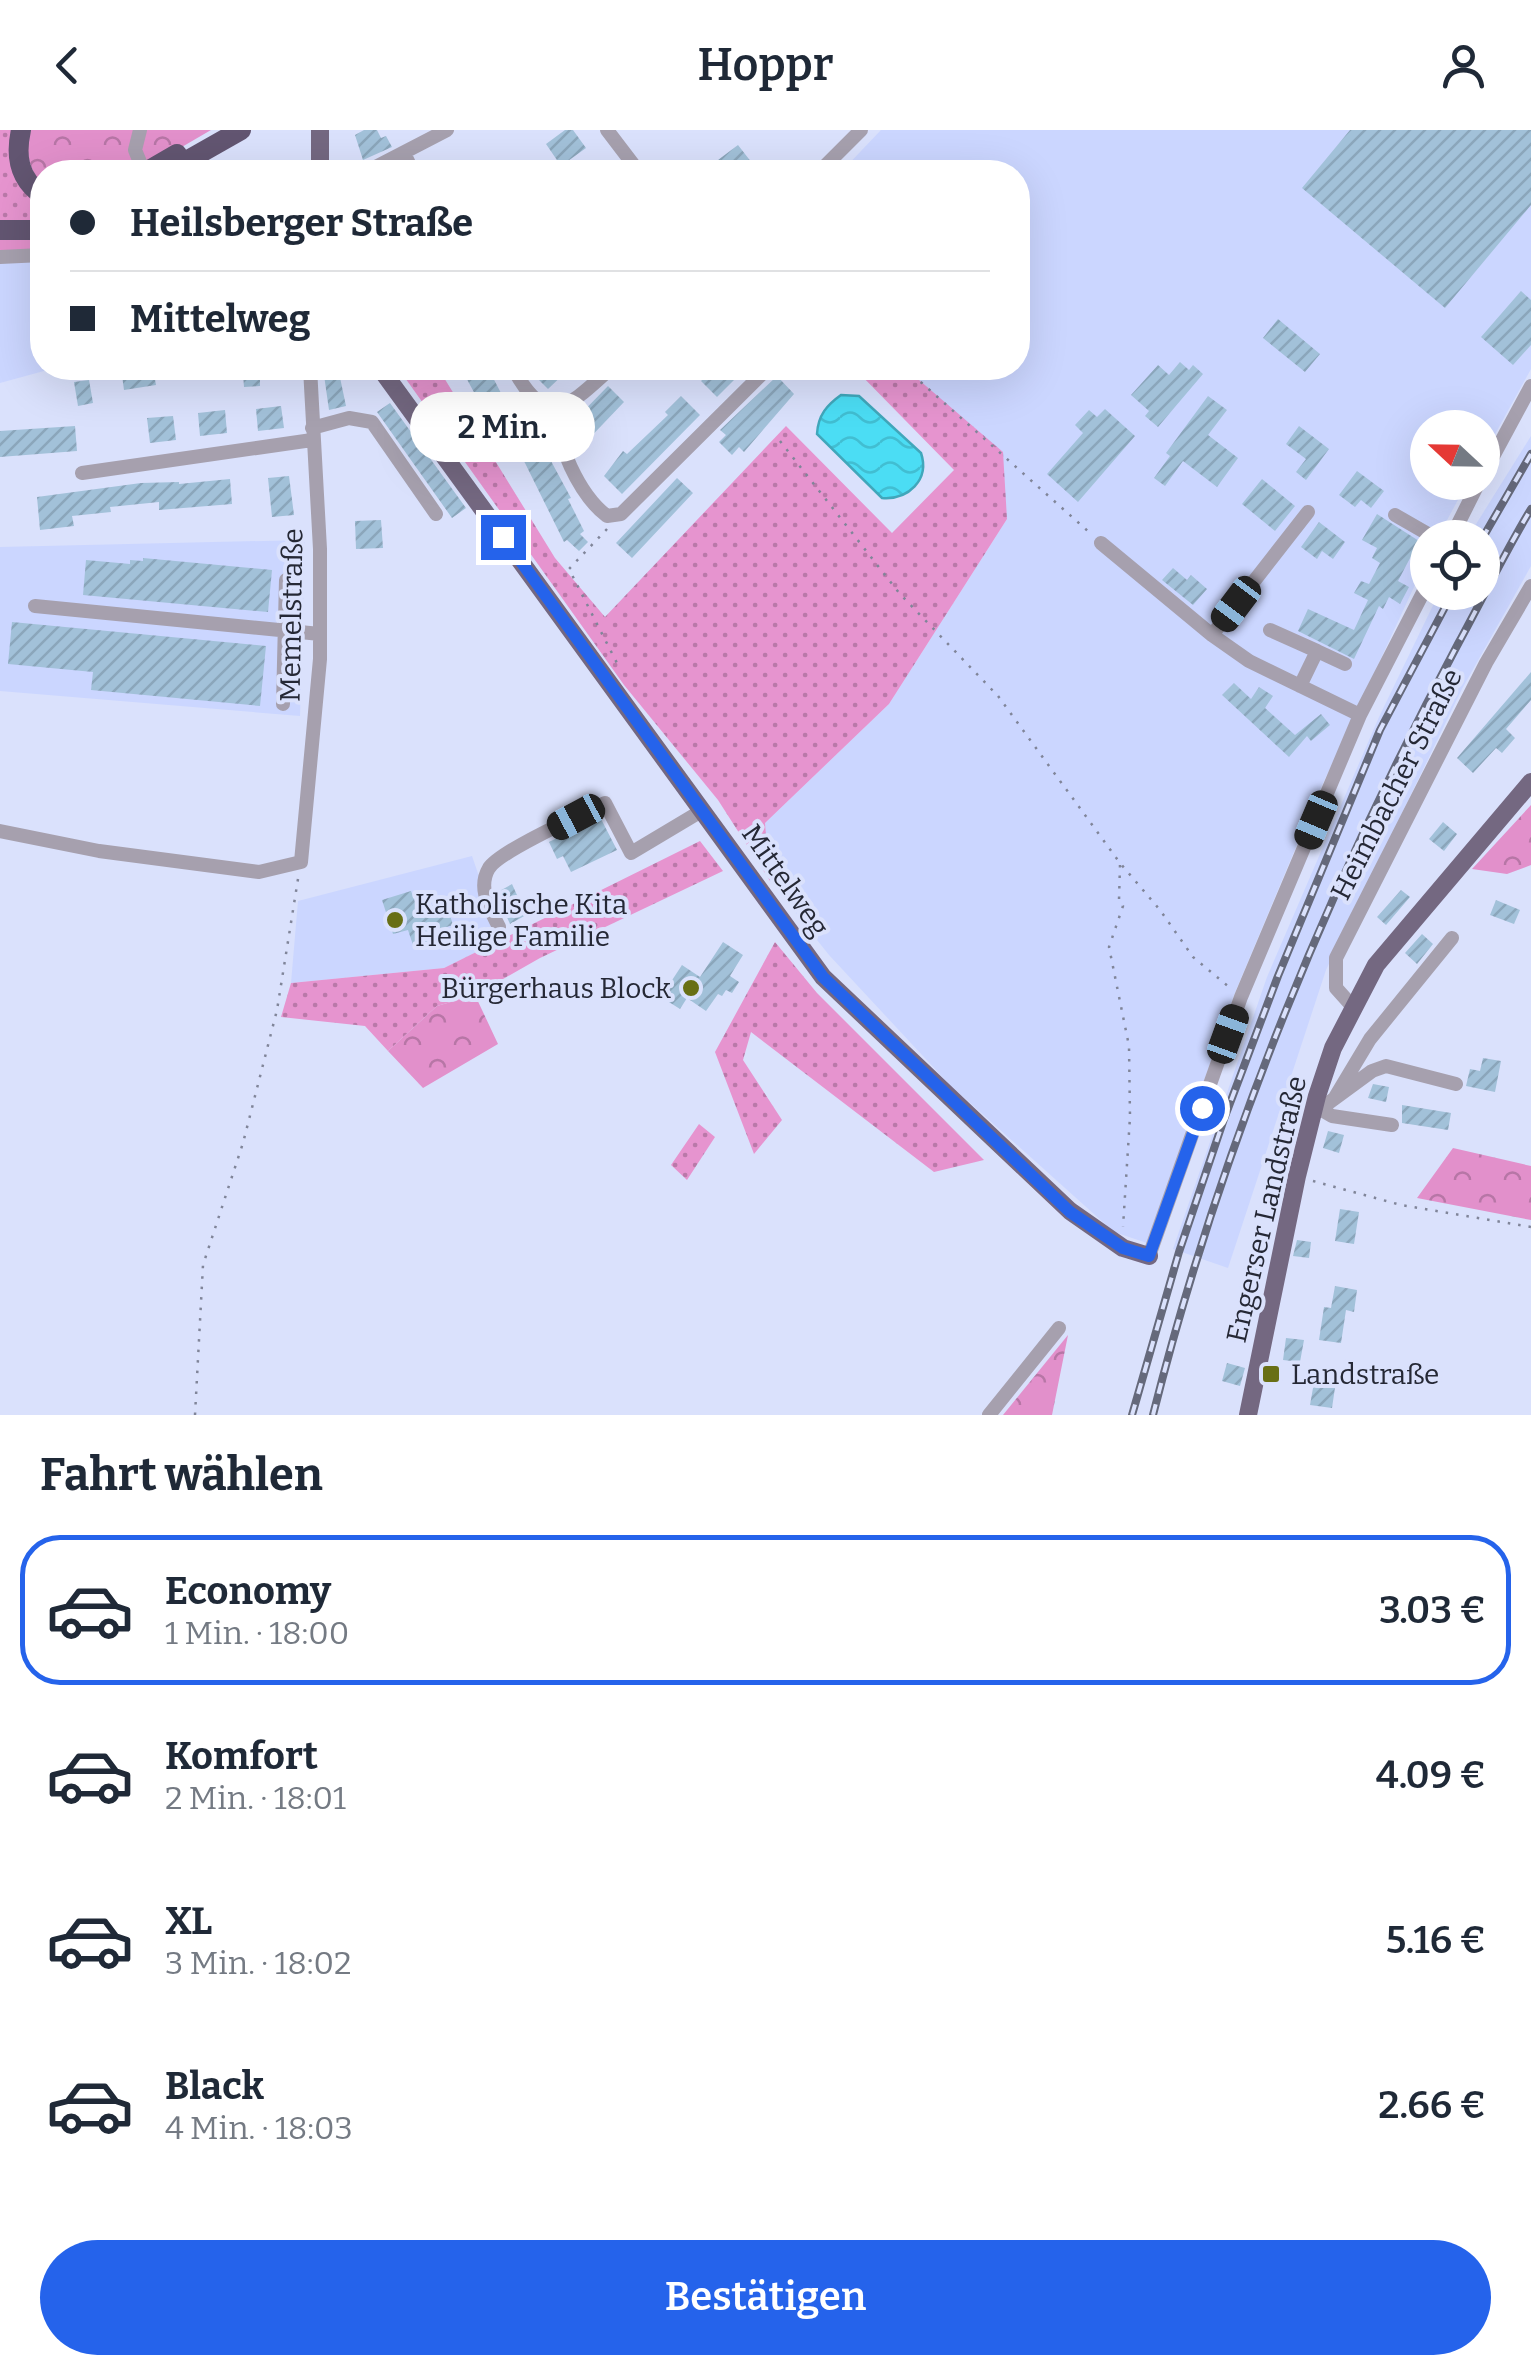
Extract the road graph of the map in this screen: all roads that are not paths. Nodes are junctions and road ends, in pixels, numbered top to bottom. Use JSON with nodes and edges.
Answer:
{"nodes":[{"id":1,"x":21,"y":130,"type":"edge"},
{"id":2,"x":140,"y":130,"type":"edge"},
{"id":3,"x":218,"y":130,"type":"edge"},
{"id":4,"x":241,"y":130,"type":"edge"},
{"id":5,"x":320,"y":130,"type":"edge"},
{"id":6,"x":447,"y":130,"type":"edge"},
{"id":7,"x":607,"y":130,"type":"edge"},
{"id":8,"x":860,"y":130,"type":"edge"},
{"id":9,"x":404,"y":153,"type":"junction"},
{"id":10,"x":140,"y":160,"type":"edge"},
{"id":11,"x":166,"y":160,"type":"edge"},
{"id":12,"x":188,"y":160,"type":"edge"},
{"id":13,"x":320,"y":160,"type":"edge"},
{"id":14,"x":390,"y":160,"type":"edge"},
{"id":15,"x":408,"y":160,"type":"edge"},
{"id":16,"x":629,"y":160,"type":"edge"},
{"id":17,"x":831,"y":160,"type":"edge"},
{"id":18,"x":30,"y":182,"type":"edge"},
{"id":19,"x":0,"y":230,"type":"edge"},
{"id":20,"x":30,"y":230,"type":"edge"},
{"id":21,"x":30,"y":256,"type":"edge"},
{"id":22,"x":0,"y":257,"type":"edge"},
{"id":23,"x":310,"y":380,"type":"edge"},
{"id":24,"x":389,"y":380,"type":"edge"},
{"id":25,"x":519,"y":380,"type":"edge"},
{"id":26,"x":597,"y":380,"type":"edge"},
{"id":27,"x":756,"y":380,"type":"edge"},
{"id":28,"x":1531,"y":386,"type":"edge"},
{"id":29,"x":554,"y":408,"type":"junction"},
{"id":30,"x":312,"y":434,"type":"junction"},
{"id":31,"x":1500,"y":444,"type":"edge"},
{"id":32,"x":82,"y":473,"type":"dead end"},
{"id":33,"x":1308,"y":512,"type":"dead end"},
{"id":34,"x":436,"y":514,"type":"dead end"},
{"id":35,"x":1394,"y":515,"type":"dead end"},
{"id":36,"x":1410,"y":524,"type":"edge"},
{"id":37,"x":1100,"y":543,"type":"road end"},
{"id":38,"x":286,"y":580,"type":"dead end"},
{"id":39,"x":1531,"y":586,"type":"edge"},
{"id":40,"x":35,"y":606,"type":"dead end"},
{"id":41,"x":1415,"y":610,"type":"edge"},
{"id":42,"x":285,"y":630,"type":"junction"},
{"id":43,"x":1270,"y":630,"type":"dead end"},
{"id":44,"x":320,"y":634,"type":"junction"},
{"id":45,"x":1212,"y":636,"type":"junction"},
{"id":46,"x":1317,"y":651,"type":"junction"},
{"id":47,"x":1345,"y":664,"type":"dead end"},
{"id":48,"x":1300,"y":686,"type":"junction"},
{"id":49,"x":283,"y":704,"type":"dead end"},
{"id":50,"x":1360,"y":715,"type":"junction"},
{"id":51,"x":1528,"y":791,"type":"edge"},
{"id":52,"x":703,"y":810,"type":"junction"},
{"id":53,"x":0,"y":831,"type":"edge"},
{"id":54,"x":499,"y":926,"type":"dead end"},
{"id":55,"x":1452,"y":938,"type":"dead end"},
{"id":56,"x":1353,"y":1006,"type":"junction"},
{"id":57,"x":1456,"y":1084,"type":"dead end"},
{"id":58,"x":1334,"y":1099,"type":"junction"},
{"id":59,"x":1316,"y":1112,"type":"junction"},
{"id":60,"x":1392,"y":1125,"type":"dead end"},
{"id":61,"x":1149,"y":1256,"type":"joint"},
{"id":62,"x":1059,"y":1328,"type":"dead end"},
{"id":63,"x":989,"y":1415,"type":"edge"},
{"id":64,"x":1248,"y":1415,"type":"edge"}],
"edges":[{"from":1,"to":18,"type":"highway"},
{"from":2,"to":10,"type":"street"},
{"from":3,"to":11,"type":"highway"},
{"from":4,"to":12,"type":"highway"},
{"from":5,"to":13,"type":"main road"},
{"from":6,"to":9,"type":"street"},
{"from":7,"to":16,"type":"street"},
{"from":8,"to":17,"type":"street"},
{"from":9,"to":14,"type":"street"},
{"from":9,"to":15,"type":"street"},
{"from":19,"to":20,"type":"highway"},
{"from":21,"to":22,"type":"street"},
{"from":23,"to":30,"type":"street","name":"Memelstraße"},
{"from":24,"to":52,"type":"main road","name":"Mittelweg"},
{"from":25,"to":29,"type":"street"},
{"from":26,"to":29,"type":"street"},
{"from":27,"to":29,"type":"street"},
{"from":28,"to":31,"type":"street"},
{"from":30,"to":32,"type":"street"},
{"from":30,"to":34,"type":"street"},
{"from":30,"to":44,"type":"street","name":"Memelstraße"},
{"from":33,"to":45,"type":"street"},
{"from":35,"to":36,"type":"street"},
{"from":37,"to":45,"type":"street"},
{"from":38,"to":42,"type":"street"},
{"from":39,"to":56,"type":"street","name":"Heimbacher Straße"},
{"from":40,"to":42,"type":"street"},
{"from":41,"to":50,"type":"street"},
{"from":42,"to":44,"type":"street"},
{"from":42,"to":49,"type":"street"},
{"from":43,"to":46,"type":"street"},
{"from":44,"to":53,"type":"street","name":"Memelstraße"},
{"from":45,"to":48,"type":"street"},
{"from":46,"to":47,"type":"street"},
{"from":46,"to":48,"type":"street"},
{"from":48,"to":50,"type":"street"},
{"from":50,"to":61,"type":"street"},
{"from":51,"to":56,"type":"main road","name":"Engerser Landstraße"},
{"from":52,"to":54,"type":"street"},
{"from":52,"to":61,"type":"main road","name":"Mittelweg"},
{"from":55,"to":58,"type":"street"},
{"from":56,"to":59,"type":"main road","name":"Engerser Landstraße"},
{"from":57,"to":58,"type":"street"},
{"from":58,"to":59,"type":"street"},
{"from":59,"to":60,"type":"street"},
{"from":59,"to":64,"type":"main road","name":"Engerser Landstraße"},
{"from":62,"to":63,"type":"street"}]}
